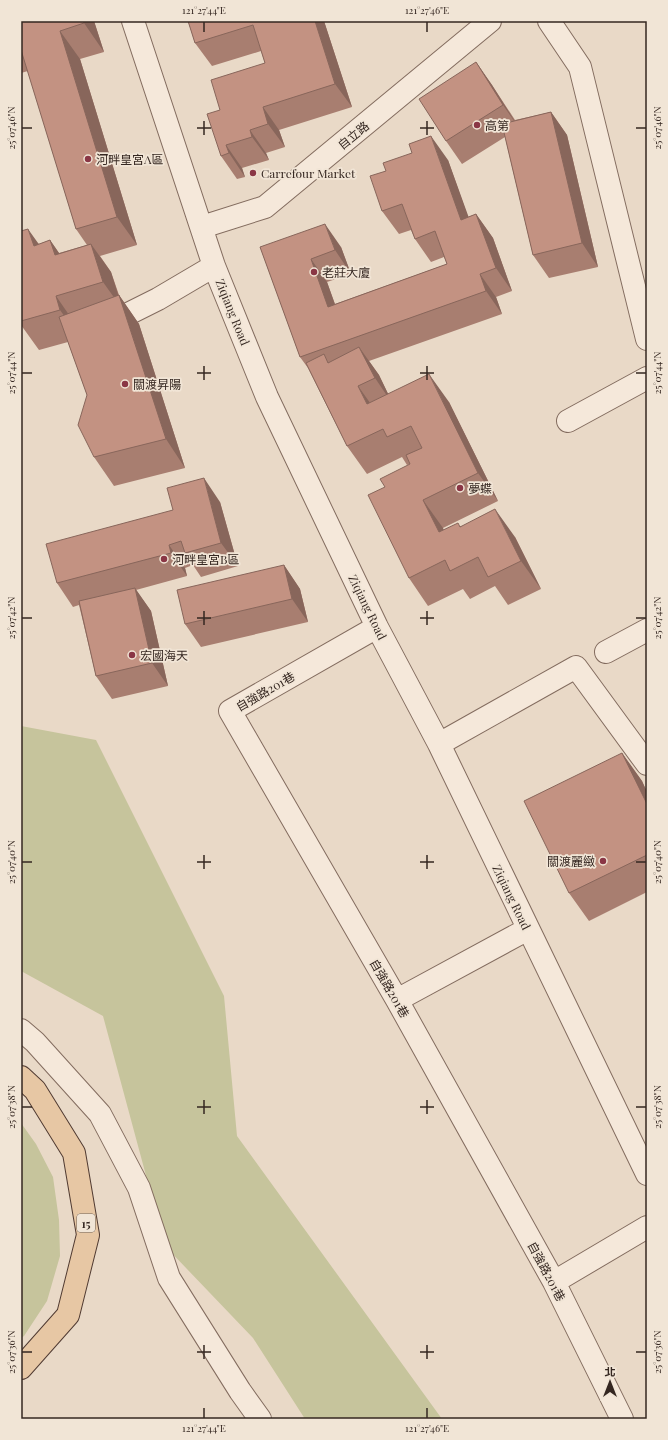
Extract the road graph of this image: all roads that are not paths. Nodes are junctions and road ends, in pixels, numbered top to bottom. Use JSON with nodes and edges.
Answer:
{"nodes":[{"id":1,"x":133,"y":21,"type":"edge"},
{"id":2,"x":490,"y":21,"type":"edge"},
{"id":3,"x":549,"y":21,"type":"edge"},
{"id":4,"x":202,"y":227,"type":"junction"},
{"id":5,"x":214,"y":266,"type":"junction"},
{"id":6,"x":130,"y":313,"type":"dead end"},
{"id":7,"x":647,"y":339,"type":"edge"},
{"id":8,"x":647,"y":378,"type":"edge"},
{"id":9,"x":568,"y":421,"type":"dead end"},
{"id":10,"x":377,"y":627,"type":"junction"},
{"id":11,"x":647,"y":630,"type":"edge"},
{"id":12,"x":606,"y":652,"type":"dead end"},
{"id":13,"x":439,"y":744,"type":"junction"},
{"id":14,"x":647,"y":764,"type":"edge"},
{"id":15,"x":528,"y":928,"type":"junction"},
{"id":16,"x":397,"y":1000,"type":"junction"},
{"id":17,"x":21,"y":1030,"type":"edge"},
{"id":18,"x":21,"y":1077,"type":"edge"},
{"id":19,"x":647,"y":1174,"type":"edge"},
{"id":20,"x":647,"y":1226,"type":"edge"},
{"id":21,"x":554,"y":1282,"type":"junction"},
{"id":22,"x":21,"y":1368,"type":"edge"},
{"id":23,"x":260,"y":1419,"type":"edge"},
{"id":24,"x":622,"y":1419,"type":"edge"}],
"edges":[{"from":1,"to":4,"type":"street","name":"Ziqiang Road"},
{"from":2,"to":4,"type":"street","name":"自立路"},
{"from":3,"to":7,"type":"street"},
{"from":4,"to":5,"type":"street","name":"Ziqiang Road"},
{"from":5,"to":6,"type":"street"},
{"from":5,"to":10,"type":"street","name":"Ziqiang Road"},
{"from":8,"to":9,"type":"street"},
{"from":10,"to":13,"type":"street","name":"Ziqiang Road"},
{"from":10,"to":16,"type":"street","name":"自強路201巷"},
{"from":11,"to":12,"type":"street"},
{"from":13,"to":14,"type":"street"},
{"from":13,"to":15,"type":"street","name":"Ziqiang Road"},
{"from":15,"to":16,"type":"street"},
{"from":15,"to":19,"type":"street","name":"Ziqiang Road"},
{"from":16,"to":21,"type":"street","name":"自強路201巷"},
{"from":17,"to":23,"type":"street"},
{"from":18,"to":22,"type":"main road","number":"15"},
{"from":20,"to":21,"type":"street"},
{"from":21,"to":24,"type":"street","name":"自強路201巷"}]}
